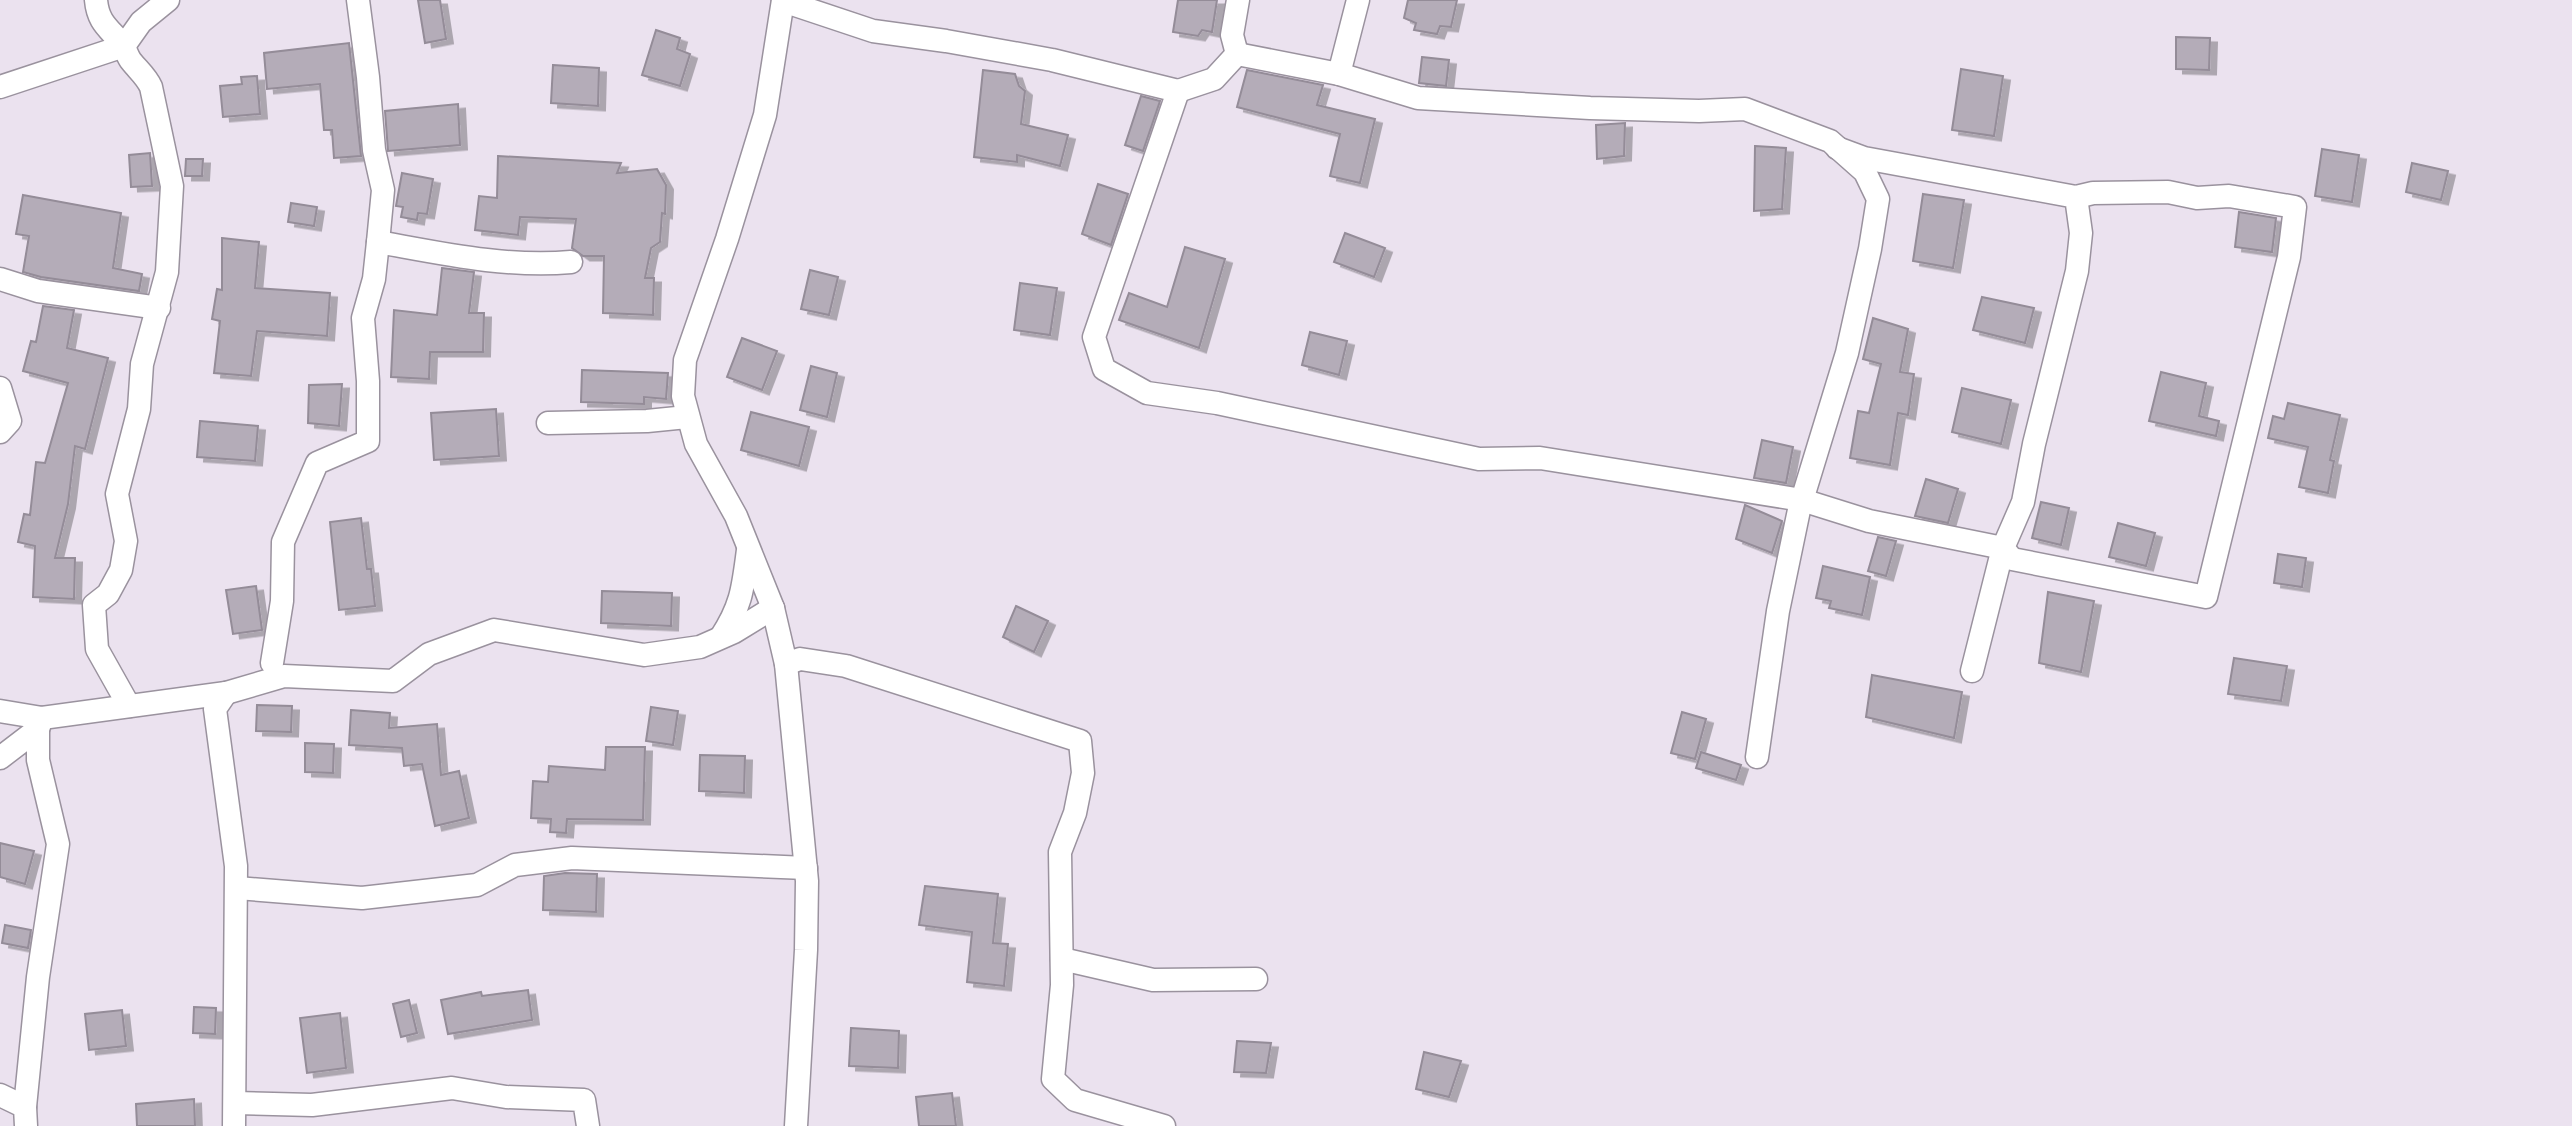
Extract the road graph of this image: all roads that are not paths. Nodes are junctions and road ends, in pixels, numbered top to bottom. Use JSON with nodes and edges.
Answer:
{"nodes":[{"id":1,"x":96,"y":0,"type":"edge"},
{"id":2,"x":168,"y":0,"type":"edge"},
{"id":3,"x":358,"y":0,"type":"edge"},
{"id":4,"x":1238,"y":0,"type":"edge"},
{"id":5,"x":1358,"y":0,"type":"edge"},
{"id":6,"x":783,"y":1,"type":"edge"},
{"id":7,"x":124,"y":46,"type":"junction"},
{"id":8,"x":1237,"y":54,"type":"junction"},
{"id":9,"x":1339,"y":74,"type":"junction"},
{"id":10,"x":0,"y":87,"type":"edge"},
{"id":11,"x":1178,"y":91,"type":"junction"},
{"id":12,"x":1837,"y":148,"type":"junction"},
{"id":13,"x":2076,"y":197,"type":"junction"},
{"id":14,"x":378,"y":242,"type":"junction"},
{"id":15,"x":571,"y":262,"type":"dead end"},
{"id":16,"x":0,"y":279,"type":"edge"},
{"id":17,"x":159,"y":308,"type":"junction"},
{"id":18,"x":0,"y":388,"type":"edge"},
{"id":19,"x":687,"y":417,"type":"junction"},
{"id":20,"x":548,"y":423,"type":"dead end"},
{"id":21,"x":0,"y":432,"type":"edge"},
{"id":22,"x":1802,"y":500,"type":"junction"},
{"id":23,"x":2003,"y":548,"type":"junction"},
{"id":24,"x":748,"y":550,"type":"junction"},
{"id":25,"x":773,"y":608,"type":"junction"},
{"id":26,"x":720,"y":638,"type":"junction"},
{"id":27,"x":272,"y":663,"type":"dead end"},
{"id":28,"x":786,"y":664,"type":"junction"},
{"id":29,"x":1972,"y":671,"type":"dead end"},
{"id":30,"x":226,"y":693,"type":"junction"},
{"id":31,"x":129,"y":706,"type":"junction"},
{"id":32,"x":0,"y":711,"type":"edge"},
{"id":33,"x":40,"y":724,"type":"junction"},
{"id":34,"x":1757,"y":757,"type":"dead end"},
{"id":35,"x":0,"y":758,"type":"edge"},
{"id":36,"x":806,"y":868,"type":"junction"},
{"id":37,"x":237,"y":888,"type":"junction"},
{"id":38,"x":1062,"y":959,"type":"junction"},
{"id":39,"x":1256,"y":979,"type":"dead end"},
{"id":40,"x":0,"y":1095,"type":"edge"},
{"id":41,"x":235,"y":1103,"type":"junction"},
{"id":42,"x":25,"y":1116,"type":"edge"},
{"id":43,"x":234,"y":1126,"type":"edge"},
{"id":44,"x":588,"y":1126,"type":"edge"},
{"id":45,"x":796,"y":1126,"type":"edge"},
{"id":46,"x":1164,"y":1126,"type":"edge"}],
"edges":[{"from":1,"to":7,"type":"street"},
{"from":2,"to":7,"type":"street"},
{"from":3,"to":14,"type":"street"},
{"from":4,"to":8,"type":"street"},
{"from":5,"to":9,"type":"street"},
{"from":6,"to":11,"type":"street"},
{"from":6,"to":19,"type":"street"},
{"from":7,"to":10,"type":"street"},
{"from":7,"to":17,"type":"street"},
{"from":8,"to":9,"type":"street"},
{"from":8,"to":11,"type":"street"},
{"from":9,"to":12,"type":"street"},
{"from":11,"to":22,"type":"street"},
{"from":12,"to":13,"type":"street"},
{"from":12,"to":22,"type":"street"},
{"from":13,"to":23,"type":"street"},
{"from":13,"to":23,"type":"street"},
{"from":14,"to":15,"type":"street"},
{"from":14,"to":27,"type":"street"},
{"from":16,"to":17,"type":"street"},
{"from":17,"to":31,"type":"street"},
{"from":18,"to":21,"type":"street"},
{"from":19,"to":20,"type":"street"},
{"from":19,"to":24,"type":"street"},
{"from":22,"to":23,"type":"street"},
{"from":22,"to":34,"type":"street"},
{"from":23,"to":29,"type":"street"},
{"from":24,"to":25,"type":"street"},
{"from":24,"to":26,"type":"street"},
{"from":25,"to":26,"type":"street"},
{"from":25,"to":28,"type":"street"},
{"from":26,"to":30,"type":"street"},
{"from":28,"to":36,"type":"street"},
{"from":28,"to":38,"type":"street"},
{"from":30,"to":31,"type":"street"},
{"from":30,"to":37,"type":"street"},
{"from":31,"to":33,"type":"street"},
{"from":32,"to":33,"type":"street"},
{"from":33,"to":35,"type":"street"},
{"from":33,"to":42,"type":"street"},
{"from":36,"to":37,"type":"street"},
{"from":36,"to":45,"type":"street"},
{"from":37,"to":41,"type":"street"},
{"from":38,"to":39,"type":"street"},
{"from":38,"to":46,"type":"street"},
{"from":40,"to":42,"type":"street"},
{"from":41,"to":43,"type":"street"},
{"from":41,"to":44,"type":"street"}]}
